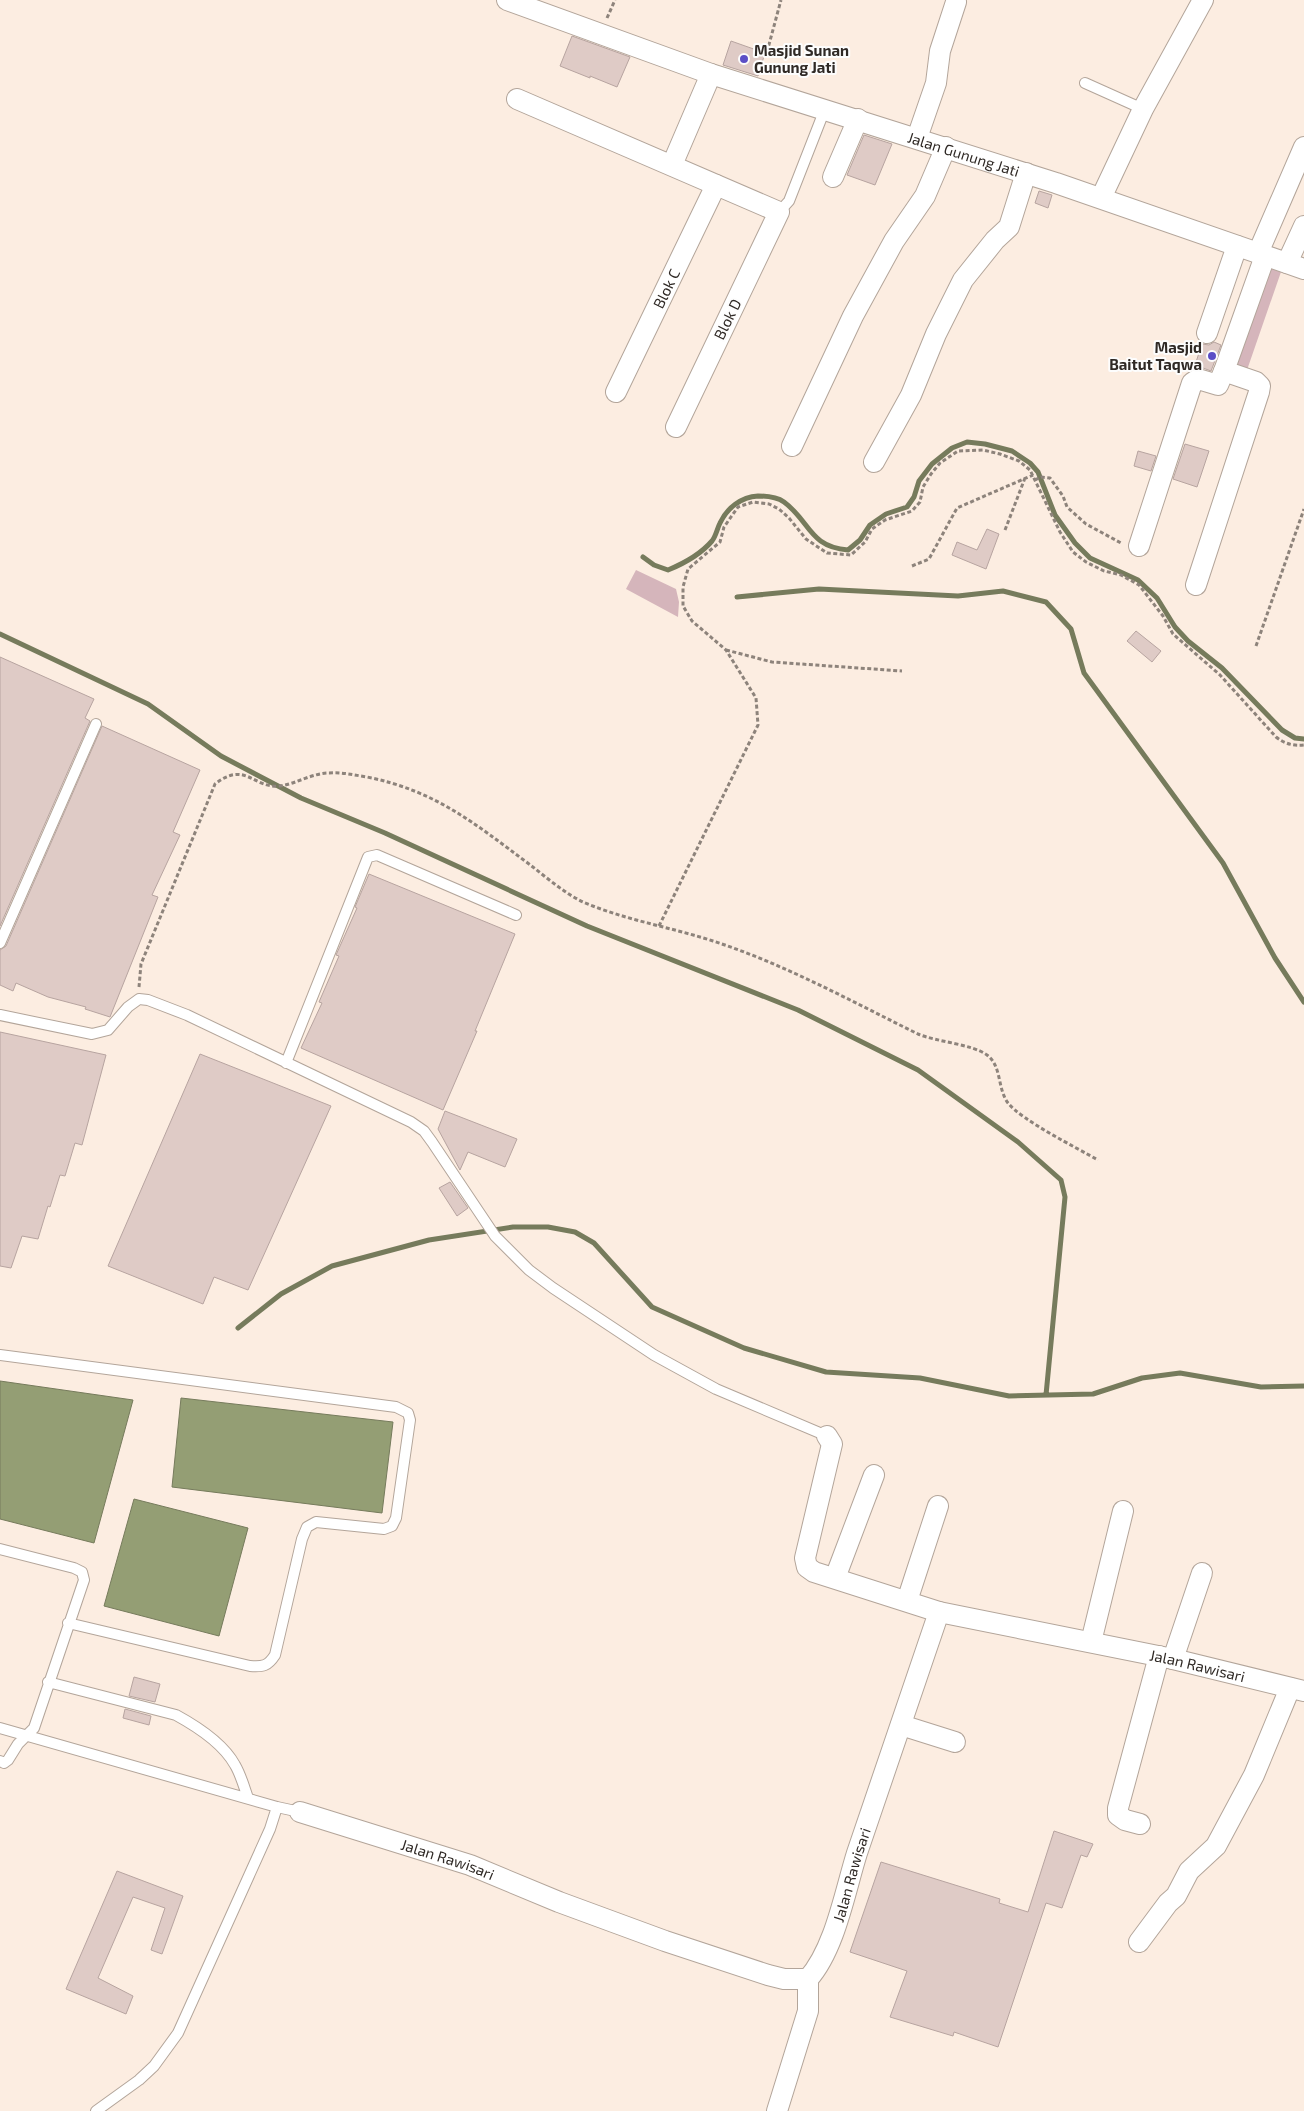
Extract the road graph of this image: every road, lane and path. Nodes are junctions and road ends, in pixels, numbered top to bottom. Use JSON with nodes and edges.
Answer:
{"nodes":[{"id":1,"x":506,"y":0,"type":"edge"},
{"id":2,"x":781,"y":0,"type":"edge"},
{"id":3,"x":1203,"y":0,"type":"edge"},
{"id":4,"x":956,"y":2,"type":"dead end"},
{"id":5,"x":767,"y":52,"type":"dead end"},
{"id":6,"x":711,"y":74,"type":"junction"},
{"id":7,"x":1084,"y":83,"type":"dead end"},
{"id":8,"x":517,"y":99,"type":"dead end"},
{"id":9,"x":825,"y":109,"type":"junction"},
{"id":10,"x":1143,"y":109,"type":"junction"},
{"id":11,"x":858,"y":120,"type":"junction"},
{"id":12,"x":917,"y":138,"type":"junction"},
{"id":13,"x":946,"y":147,"type":"junction"},
{"id":14,"x":1304,"y":147,"type":"edge"},
{"id":15,"x":672,"y":165,"type":"junction"},
{"id":16,"x":1026,"y":173,"type":"junction"},
{"id":17,"x":833,"y":177,"type":"dead end"},
{"id":18,"x":716,"y":185,"type":"junction"},
{"id":19,"x":1101,"y":198,"type":"junction"},
{"id":20,"x":779,"y":212,"type":"junction"},
{"id":21,"x":1304,"y":226,"type":"edge"},
{"id":22,"x":1238,"y":246,"type":"junction"},
{"id":23,"x":1262,"y":255,"type":"junction"},
{"id":24,"x":1295,"y":266,"type":"edge"},
{"id":25,"x":1207,"y":333,"type":"dead end"},
{"id":26,"x":1224,"y":372,"type":"junction"},
{"id":27,"x":616,"y":392,"type":"dead end"},
{"id":28,"x":676,"y":428,"type":"dead end"},
{"id":29,"x":792,"y":446,"type":"dead end"},
{"id":30,"x":874,"y":462,"type":"dead end"},
{"id":31,"x":1033,"y":475,"type":"junction"},
{"id":32,"x":1026,"y":478,"type":"junction"},
{"id":33,"x":1036,"y":480,"type":"junction"},
{"id":34,"x":1304,"y":509,"type":"edge"},
{"id":35,"x":1005,"y":530,"type":"dead end"},
{"id":36,"x":1139,"y":546,"type":"joint"},
{"id":37,"x":912,"y":566,"type":"dead end"},
{"id":38,"x":1196,"y":585,"type":"dead end"},
{"id":39,"x":1256,"y":646,"type":"dead end"},
{"id":40,"x":726,"y":650,"type":"junction"},
{"id":41,"x":902,"y":671,"type":"dead end"},
{"id":42,"x":96,"y":724,"type":"dead end"},
{"id":43,"x":1304,"y":746,"type":"edge"},
{"id":44,"x":516,"y":915,"type":"dead end"},
{"id":45,"x":659,"y":926,"type":"junction"},
{"id":46,"x":0,"y":943,"type":"edge"},
{"id":47,"x":139,"y":999,"type":"junction"},
{"id":48,"x":0,"y":1015,"type":"edge"},
{"id":49,"x":286,"y":1063,"type":"junction"},
{"id":50,"x":1098,"y":1160,"type":"dead end"},
{"id":51,"x":0,"y":1355,"type":"edge"},
{"id":52,"x":827,"y":1436,"type":"joint"},
{"id":53,"x":874,"y":1475,"type":"dead end"},
{"id":54,"x":938,"y":1506,"type":"dead end"},
{"id":55,"x":1123,"y":1511,"type":"dead end"},
{"id":56,"x":0,"y":1549,"type":"edge"},
{"id":57,"x":1202,"y":1573,"type":"dead end"},
{"id":58,"x":835,"y":1578,"type":"junction"},
{"id":59,"x":907,"y":1601,"type":"junction"},
{"id":60,"x":939,"y":1612,"type":"junction"},
{"id":61,"x":68,"y":1623,"type":"junction"},
{"id":62,"x":1091,"y":1642,"type":"junction"},
{"id":63,"x":1166,"y":1657,"type":"junction"},
{"id":64,"x":48,"y":1682,"type":"junction"},
{"id":65,"x":1297,"y":1690,"type":"edge"},
{"id":66,"x":901,"y":1724,"type":"junction"},
{"id":67,"x":0,"y":1728,"type":"edge"},
{"id":68,"x":26,"y":1735,"type":"junction"},
{"id":69,"x":955,"y":1742,"type":"dead end"},
{"id":70,"x":0,"y":1761,"type":"edge"},
{"id":71,"x":248,"y":1798,"type":"junction"},
{"id":72,"x":277,"y":1807,"type":"junction"},
{"id":73,"x":300,"y":1812,"type":"joint"},
{"id":74,"x":1140,"y":1824,"type":"dead end"},
{"id":75,"x":1139,"y":1942,"type":"dead end"},
{"id":76,"x":808,"y":1978,"type":"junction"},
{"id":77,"x":96,"y":2111,"type":"edge"},
{"id":78,"x":777,"y":2111,"type":"edge"}],
"edges":[{"from":1,"to":6,"type":"street","name":"Jalan Gunung Jati"},
{"from":2,"to":5,"type":"path"},
{"from":3,"to":10,"type":"street"},
{"from":4,"to":12,"type":"street"},
{"from":6,"to":9,"type":"street","name":"Jalan Gunung Jati"},
{"from":6,"to":15,"type":"street"},
{"from":7,"to":10,"type":"lane"},
{"from":8,"to":15,"type":"street"},
{"from":9,"to":11,"type":"street","name":"Jalan Gunung Jati"},
{"from":9,"to":20,"type":"lane"},
{"from":10,"to":19,"type":"street"},
{"from":11,"to":12,"type":"street","name":"Jalan Gunung Jati"},
{"from":11,"to":17,"type":"street"},
{"from":12,"to":13,"type":"street","name":"Jalan Gunung Jati"},
{"from":13,"to":16,"type":"street","name":"Jalan Gunung Jati"},
{"from":13,"to":29,"type":"street"},
{"from":14,"to":23,"type":"street"},
{"from":15,"to":18,"type":"street"},
{"from":16,"to":19,"type":"street","name":"Jalan Gunung Jati"},
{"from":16,"to":30,"type":"street"},
{"from":18,"to":20,"type":"street"},
{"from":18,"to":27,"type":"street","name":"Blok C"},
{"from":19,"to":22,"type":"street","name":"Jalan Gunung Jati"},
{"from":20,"to":28,"type":"street","name":"Blok D"},
{"from":21,"to":24,"type":"street"},
{"from":22,"to":23,"type":"street","name":"Jalan Gunung Jati"},
{"from":22,"to":25,"type":"street"},
{"from":23,"to":24,"type":"street","name":"Jalan Gunung Jati"},
{"from":23,"to":26,"type":"street"},
{"from":26,"to":36,"type":"street"},
{"from":26,"to":38,"type":"street"},
{"from":31,"to":32,"type":"path"},
{"from":31,"to":33,"type":"path"},
{"from":31,"to":40,"type":"path"},
{"from":32,"to":35,"type":"path"},
{"from":32,"to":37,"type":"path"},
{"from":33,"to":36,"type":"path"},
{"from":33,"to":43,"type":"path"},
{"from":34,"to":39,"type":"path"},
{"from":40,"to":41,"type":"path"},
{"from":40,"to":45,"type":"path"},
{"from":42,"to":46,"type":"lane"},
{"from":44,"to":49,"type":"lane"},
{"from":45,"to":47,"type":"path"},
{"from":45,"to":50,"type":"path"},
{"from":47,"to":48,"type":"lane"},
{"from":47,"to":49,"type":"lane"},
{"from":49,"to":52,"type":"lane"},
{"from":51,"to":61,"type":"lane"},
{"from":52,"to":58,"type":"street"},
{"from":53,"to":58,"type":"street"},
{"from":54,"to":59,"type":"street"},
{"from":55,"to":62,"type":"street"},
{"from":56,"to":61,"type":"lane"},
{"from":57,"to":63,"type":"street"},
{"from":58,"to":59,"type":"street"},
{"from":59,"to":60,"type":"street"},
{"from":60,"to":62,"type":"street","name":"Jalan Rawisari"},
{"from":60,"to":66,"type":"street","name":"Jalan Rawisari"},
{"from":61,"to":64,"type":"lane"},
{"from":62,"to":63,"type":"street","name":"Jalan Rawisari"},
{"from":63,"to":65,"type":"street","name":"Jalan Rawisari"},
{"from":63,"to":74,"type":"street"},
{"from":64,"to":68,"type":"lane"},
{"from":64,"to":71,"type":"lane"},
{"from":65,"to":75,"type":"street"},
{"from":66,"to":69,"type":"street"},
{"from":66,"to":76,"type":"street","name":"Jalan Rawisari"},
{"from":67,"to":68,"type":"lane"},
{"from":68,"to":70,"type":"lane"},
{"from":68,"to":71,"type":"lane"},
{"from":71,"to":72,"type":"lane"},
{"from":72,"to":73,"type":"lane"},
{"from":72,"to":77,"type":"lane"},
{"from":73,"to":76,"type":"street","name":"Jalan Rawisari"},
{"from":76,"to":78,"type":"street"}]}
